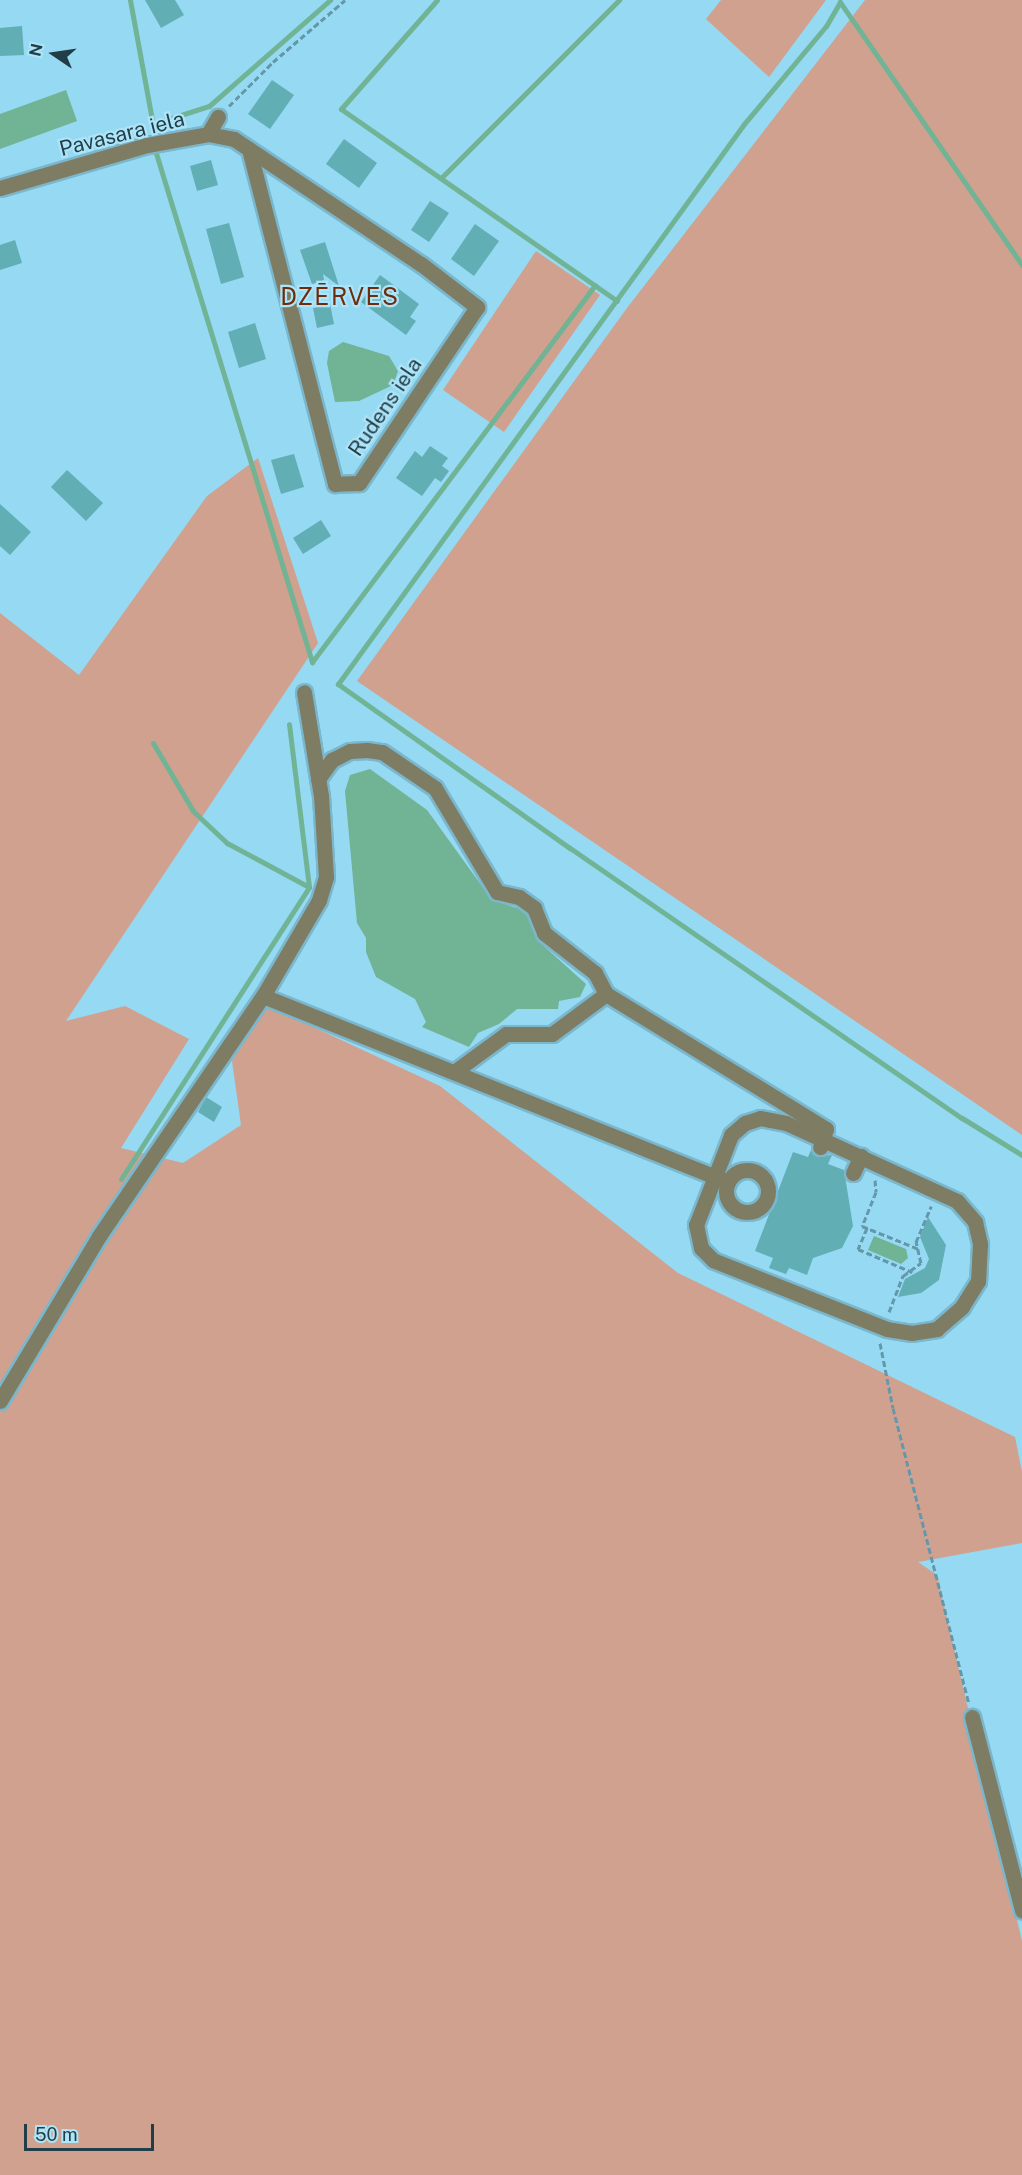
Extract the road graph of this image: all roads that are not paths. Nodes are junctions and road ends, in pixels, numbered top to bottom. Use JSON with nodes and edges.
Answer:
{"nodes":[{"id":1,"x":218,"y":117,"type":"road end"},
{"id":2,"x":208,"y":134,"type":"junction"},
{"id":3,"x":250,"y":152,"type":"junction"},
{"id":4,"x":0,"y":188,"type":"edge"},
{"id":5,"x":304,"y":692,"type":"dead end"},
{"id":6,"x":318,"y":779,"type":"junction"},
{"id":7,"x":606,"y":994,"type":"junction"},
{"id":8,"x":263,"y":996,"type":"junction"},
{"id":9,"x":454,"y":1072,"type":"junction"},
{"id":10,"x":821,"y":1143,"type":"junction"},
{"id":11,"x":863,"y":1157,"type":"junction"},
{"id":12,"x":853,"y":1173,"type":"dead end"},
{"id":13,"x":721,"y":1180,"type":"junction"},
{"id":14,"x":0,"y":1401,"type":"edge"},
{"id":15,"x":972,"y":1717,"type":"road end"},
{"id":16,"x":1022,"y":1911,"type":"edge"}],
"edges":[{"from":1,"to":2,"type":"street","name":"Pavasara iela"},
{"from":2,"to":3,"type":"street","name":"Rudens iela"},
{"from":2,"to":4,"type":"street","name":"Pavasara iela"},
{"from":3,"to":3,"type":"street","name":"Rudens iela"},
{"from":5,"to":6,"type":"street"},
{"from":6,"to":7,"type":"street"},
{"from":6,"to":8,"type":"street"},
{"from":7,"to":9,"type":"street"},
{"from":7,"to":10,"type":"street"},
{"from":8,"to":9,"type":"street"},
{"from":8,"to":14,"type":"street"},
{"from":9,"to":13,"type":"street"},
{"from":10,"to":11,"type":"street"},
{"from":10,"to":13,"type":"street"},
{"from":11,"to":12,"type":"street"},
{"from":11,"to":13,"type":"street"},
{"from":15,"to":16,"type":"street"}]}
